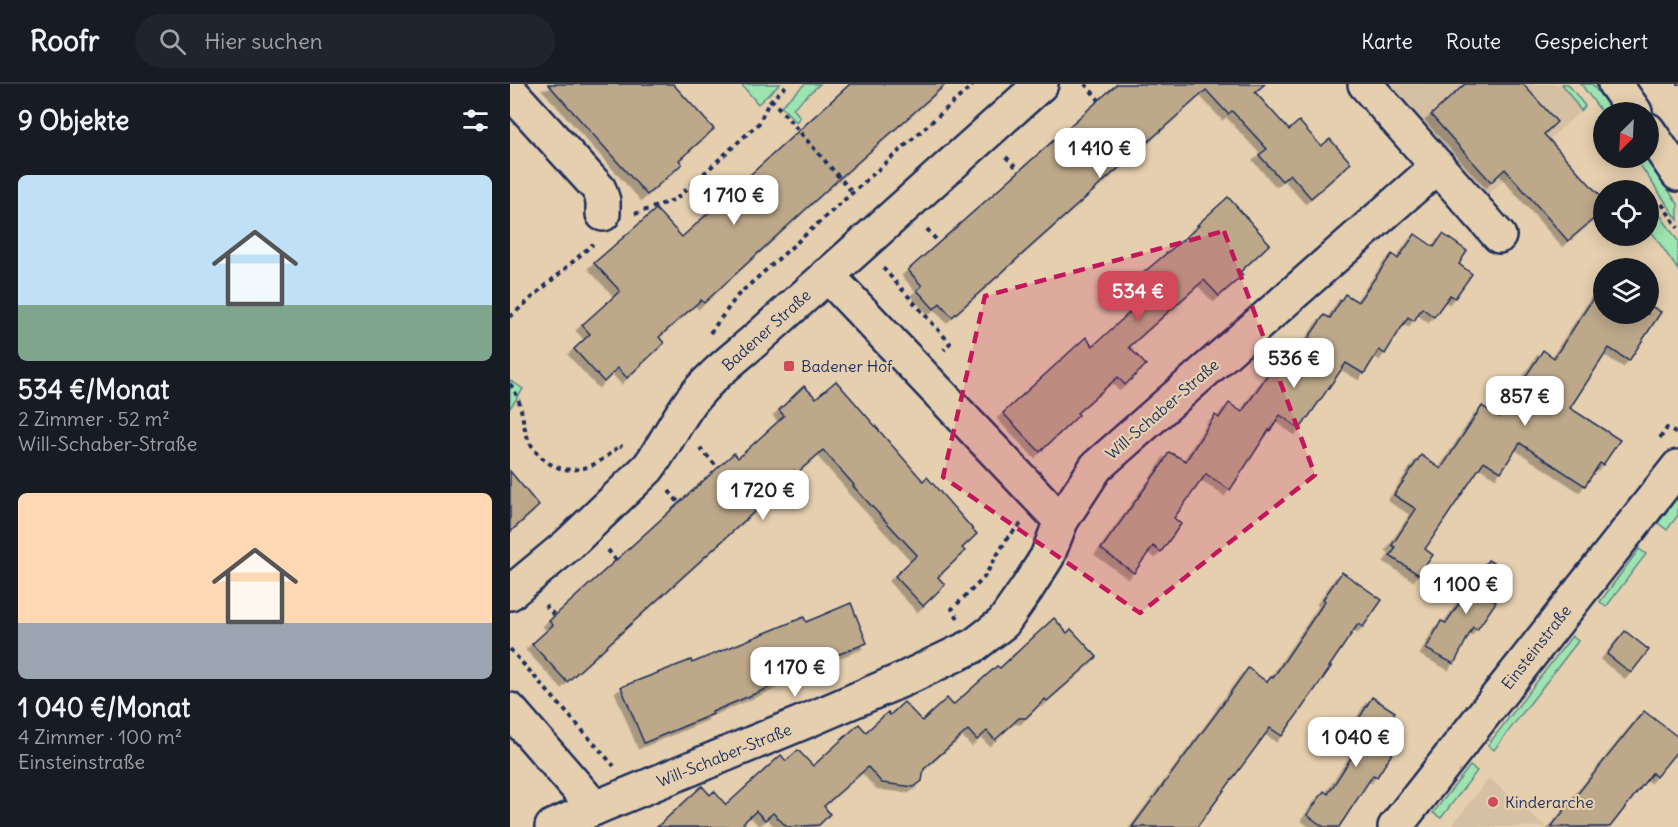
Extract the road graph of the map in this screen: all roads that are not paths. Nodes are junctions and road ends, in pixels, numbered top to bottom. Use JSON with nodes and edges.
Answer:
{"nodes":[{"id":1,"x":1041,"y":84,"type":"edge"},
{"id":2,"x":1365,"y":84,"type":"edge"},
{"id":3,"x":1615,"y":84,"type":"edge"},
{"id":4,"x":510,"y":91,"type":"edge"},
{"id":5,"x":1628,"y":102,"type":"edge"},
{"id":6,"x":1659,"y":146,"type":"edge"},
{"id":7,"x":1438,"y":166,"type":"junction"},
{"id":8,"x":1678,"y":174,"type":"edge"},
{"id":9,"x":603,"y":214,"type":"road end"},
{"id":10,"x":1499,"y":236,"type":"dead end"},
{"id":11,"x":827,"y":275,"type":"junction"},
{"id":12,"x":1678,"y":467,"type":"edge"},
{"id":13,"x":1052,"y":512,"type":"junction"},
{"id":14,"x":510,"y":593,"type":"edge"},
{"id":15,"x":510,"y":710,"type":"edge"},
{"id":16,"x":595,"y":808,"type":"junction"},
{"id":17,"x":1400,"y":825,"type":"edge"},
{"id":18,"x":552,"y":827,"type":"edge"}],
"edges":[{"from":1,"to":11,"type":"street","name":"Badener Straße"},
{"from":2,"to":7,"type":"street"},
{"from":3,"to":5,"type":"street"},
{"from":4,"to":9,"type":"street"},
{"from":6,"to":8,"type":"street"},
{"from":7,"to":10,"type":"street"},
{"from":7,"to":13,"type":"street","name":"Will-Schaber-Straße"},
{"from":11,"to":13,"type":"street"},
{"from":11,"to":14,"type":"street","name":"Badener Straße"},
{"from":12,"to":17,"type":"street","name":"Einsteinstraße"},
{"from":13,"to":16,"type":"street","name":"Will-Schaber-Straße"},
{"from":15,"to":16,"type":"street"},
{"from":16,"to":18,"type":"street","name":"Will-Schaber-Straße"}]}
